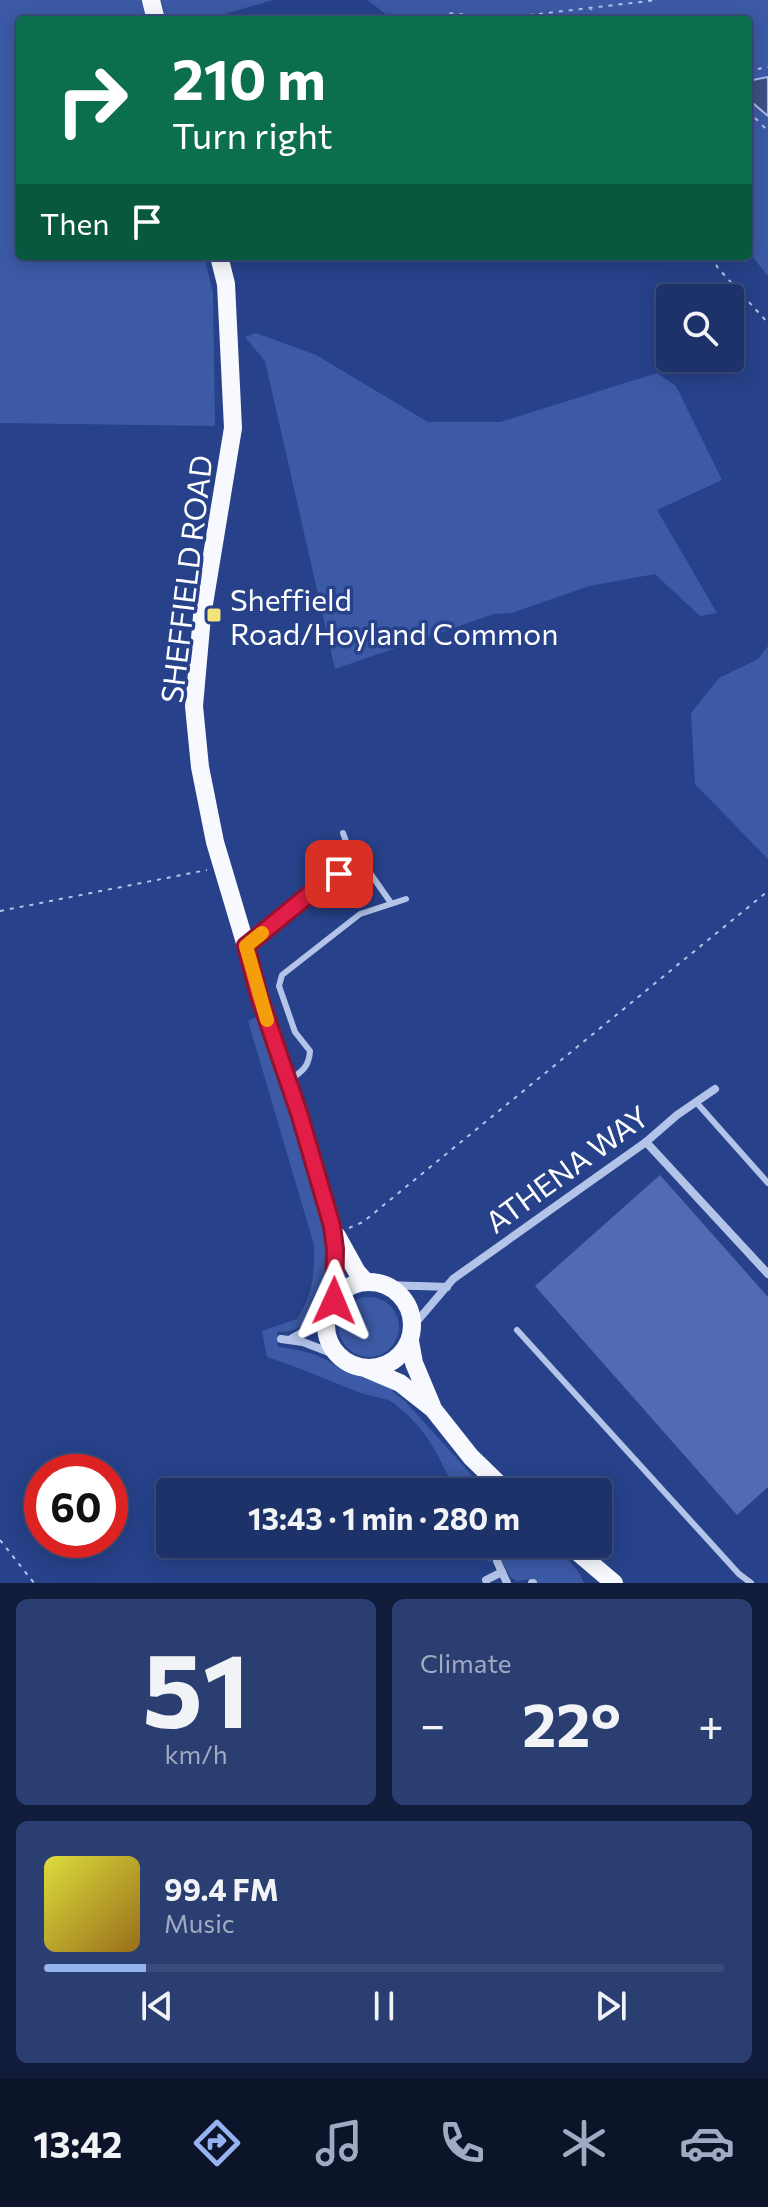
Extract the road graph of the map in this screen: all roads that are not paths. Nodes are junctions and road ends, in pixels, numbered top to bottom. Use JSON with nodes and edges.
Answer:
{"nodes":[{"id":1,"x":220,"y":260,"type":"edge"},
{"id":2,"x":343,"y":833,"type":"dead end"},
{"id":3,"x":354,"y":864,"type":"junction"},
{"id":4,"x":406,"y":899,"type":"dead end"},
{"id":5,"x":391,"y":903,"type":"junction"},
{"id":6,"x":246,"y":946,"type":"junction"},
{"id":7,"x":288,"y":1081,"type":"junction"},
{"id":8,"x":715,"y":1089,"type":"dead end"},
{"id":9,"x":696,"y":1102,"type":"junction"},
{"id":10,"x":646,"y":1142,"type":"junction"},
{"id":11,"x":768,"y":1183,"type":"edge"},
{"id":12,"x":334,"y":1230,"type":"junction"},
{"id":13,"x":768,"y":1274,"type":"edge"},
{"id":14,"x":373,"y":1283,"type":"junction"},
{"id":15,"x":447,"y":1287,"type":"junction"},
{"id":16,"x":331,"y":1306,"type":"junction"},
{"id":17,"x":517,"y":1330,"type":"dead end"},
{"id":18,"x":411,"y":1333,"type":"junction"},
{"id":19,"x":339,"y":1356,"type":"junction"},
{"id":20,"x":364,"y":1368,"type":"junction"},
{"id":21,"x":433,"y":1409,"type":"junction"},
{"id":22,"x":493,"y":1478,"type":"edge"},
{"id":23,"x":585,"y":1558,"type":"edge"},
{"id":24,"x":497,"y":1561,"type":"dead end"},
{"id":25,"x":502,"y":1572,"type":"junction"},
{"id":26,"x":486,"y":1580,"type":"dead end"},
{"id":27,"x":507,"y":1583,"type":"edge"},
{"id":28,"x":614,"y":1583,"type":"edge"},
{"id":29,"x":751,"y":1583,"type":"edge"}],
"edges":[{"from":1,"to":6,"type":"main road","name":"SHEFFIELD ROAD"},
{"from":2,"to":3,"type":"lane"},
{"from":3,"to":5,"type":"lane"},
{"from":3,"to":6,"type":"lane"},
{"from":4,"to":5,"type":"lane"},
{"from":5,"to":7,"type":"lane"},
{"from":6,"to":7,"type":"main road","name":"SHEFFIELD ROAD"},
{"from":7,"to":12,"type":"main road","name":"SHEFFIELD ROAD"},
{"from":8,"to":9,"type":"street","name":"ATHENA WAY"},
{"from":9,"to":10,"type":"street","name":"ATHENA WAY"},
{"from":9,"to":11,"type":"lane"},
{"from":10,"to":13,"type":"street"},
{"from":10,"to":15,"type":"street","name":"ATHENA WAY"},
{"from":12,"to":14,"type":"main road","name":"SHEFFIELD ROAD"},
{"from":12,"to":16,"type":"main road","name":"SHEFFIELD ROAD"},
{"from":14,"to":15,"type":"street"},
{"from":14,"to":16,"type":"main road"},
{"from":14,"to":18,"type":"main road"},
{"from":15,"to":18,"type":"street","name":"ATHENA WAY"},
{"from":16,"to":19,"type":"main road"},
{"from":16,"to":19,"type":"street"},
{"from":17,"to":29,"type":"lane"},
{"from":18,"to":20,"type":"main road"},
{"from":18,"to":21,"type":"main road"},
{"from":19,"to":20,"type":"main road"},
{"from":20,"to":21,"type":"main road"},
{"from":21,"to":22,"type":"main road"},
{"from":23,"to":28,"type":"main road"},
{"from":24,"to":25,"type":"street"},
{"from":25,"to":26,"type":"street"},
{"from":25,"to":27,"type":"street"}]}
